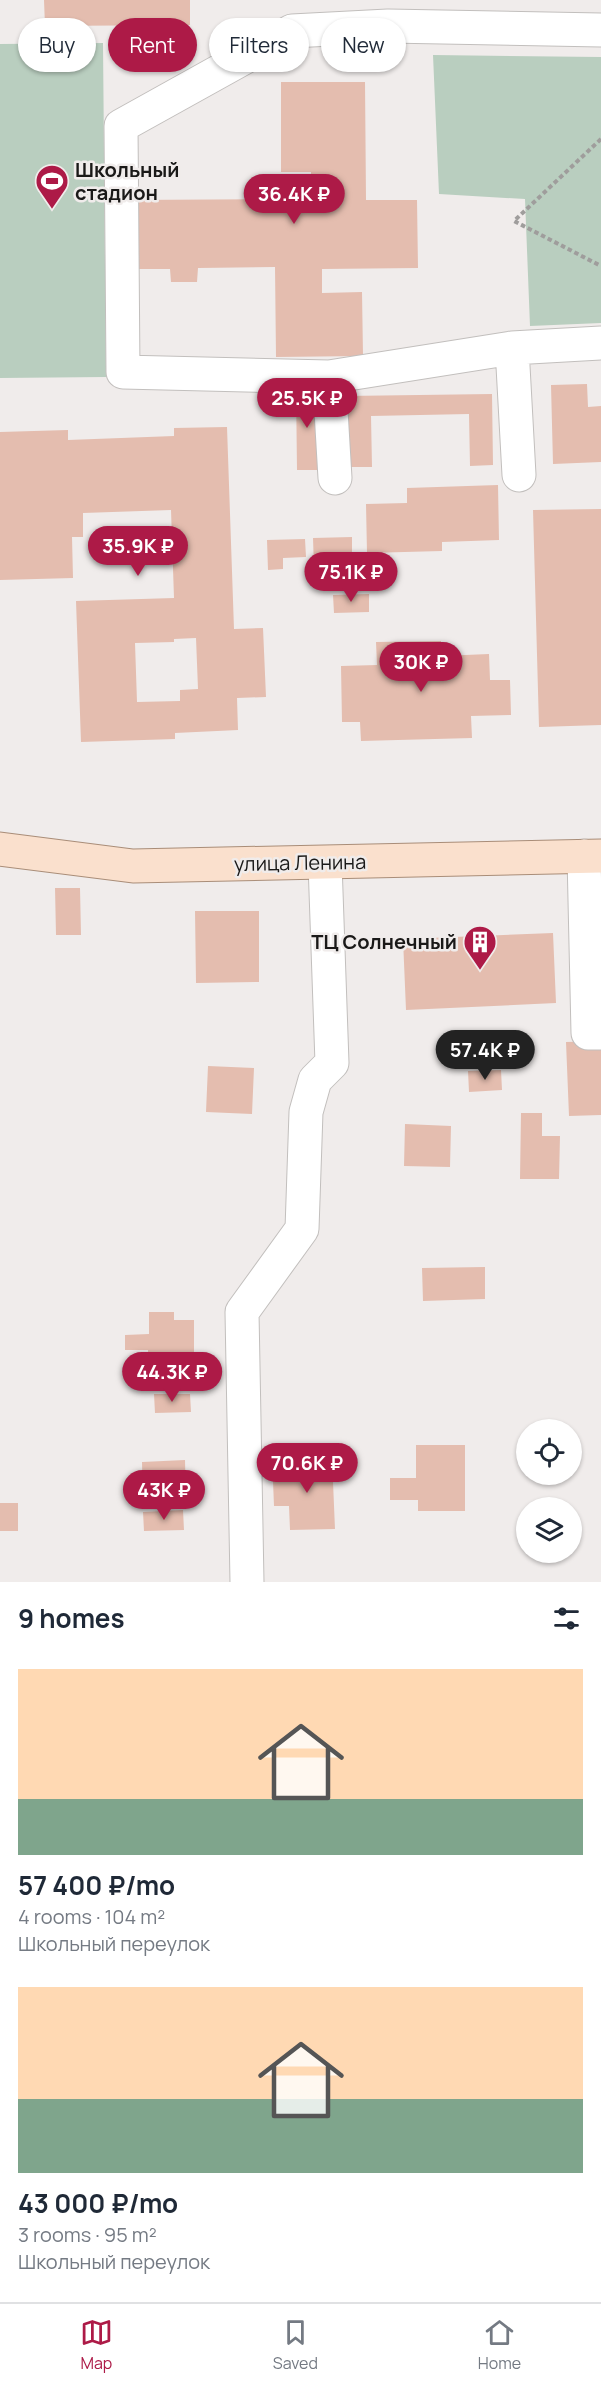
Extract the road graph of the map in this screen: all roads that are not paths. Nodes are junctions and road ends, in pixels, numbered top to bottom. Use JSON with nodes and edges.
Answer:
{"nodes":[{"id":1,"x":388,"y":13,"type":"edge"},
{"id":2,"x":601,"y":30,"type":"edge"},
{"id":3,"x":601,"y":343,"type":"edge"},
{"id":4,"x":512,"y":348,"type":"junction"},
{"id":5,"x":329,"y":377,"type":"junction"},
{"id":6,"x":519,"y":475,"type":"dead end"},
{"id":7,"x":335,"y":478,"type":"dead end"},
{"id":8,"x":0,"y":849,"type":"edge"},
{"id":9,"x":593,"y":856,"type":"edge"},
{"id":10,"x":325,"y":863,"type":"junction"},
{"id":11,"x":601,"y":1033,"type":"edge"},
{"id":12,"x":247,"y":1582,"type":"edge"}],
"edges":[{"from":1,"to":2,"type":"street"},
{"from":1,"to":5,"type":"street"},
{"from":3,"to":4,"type":"street"},
{"from":4,"to":5,"type":"street"},
{"from":4,"to":6,"type":"street"},
{"from":5,"to":7,"type":"street"},
{"from":8,"to":10,"type":"main road","name":"улица Ленина"},
{"from":9,"to":10,"type":"main road","name":"улица Ленина"},
{"from":9,"to":11,"type":"street"},
{"from":10,"to":12,"type":"street"}]}
